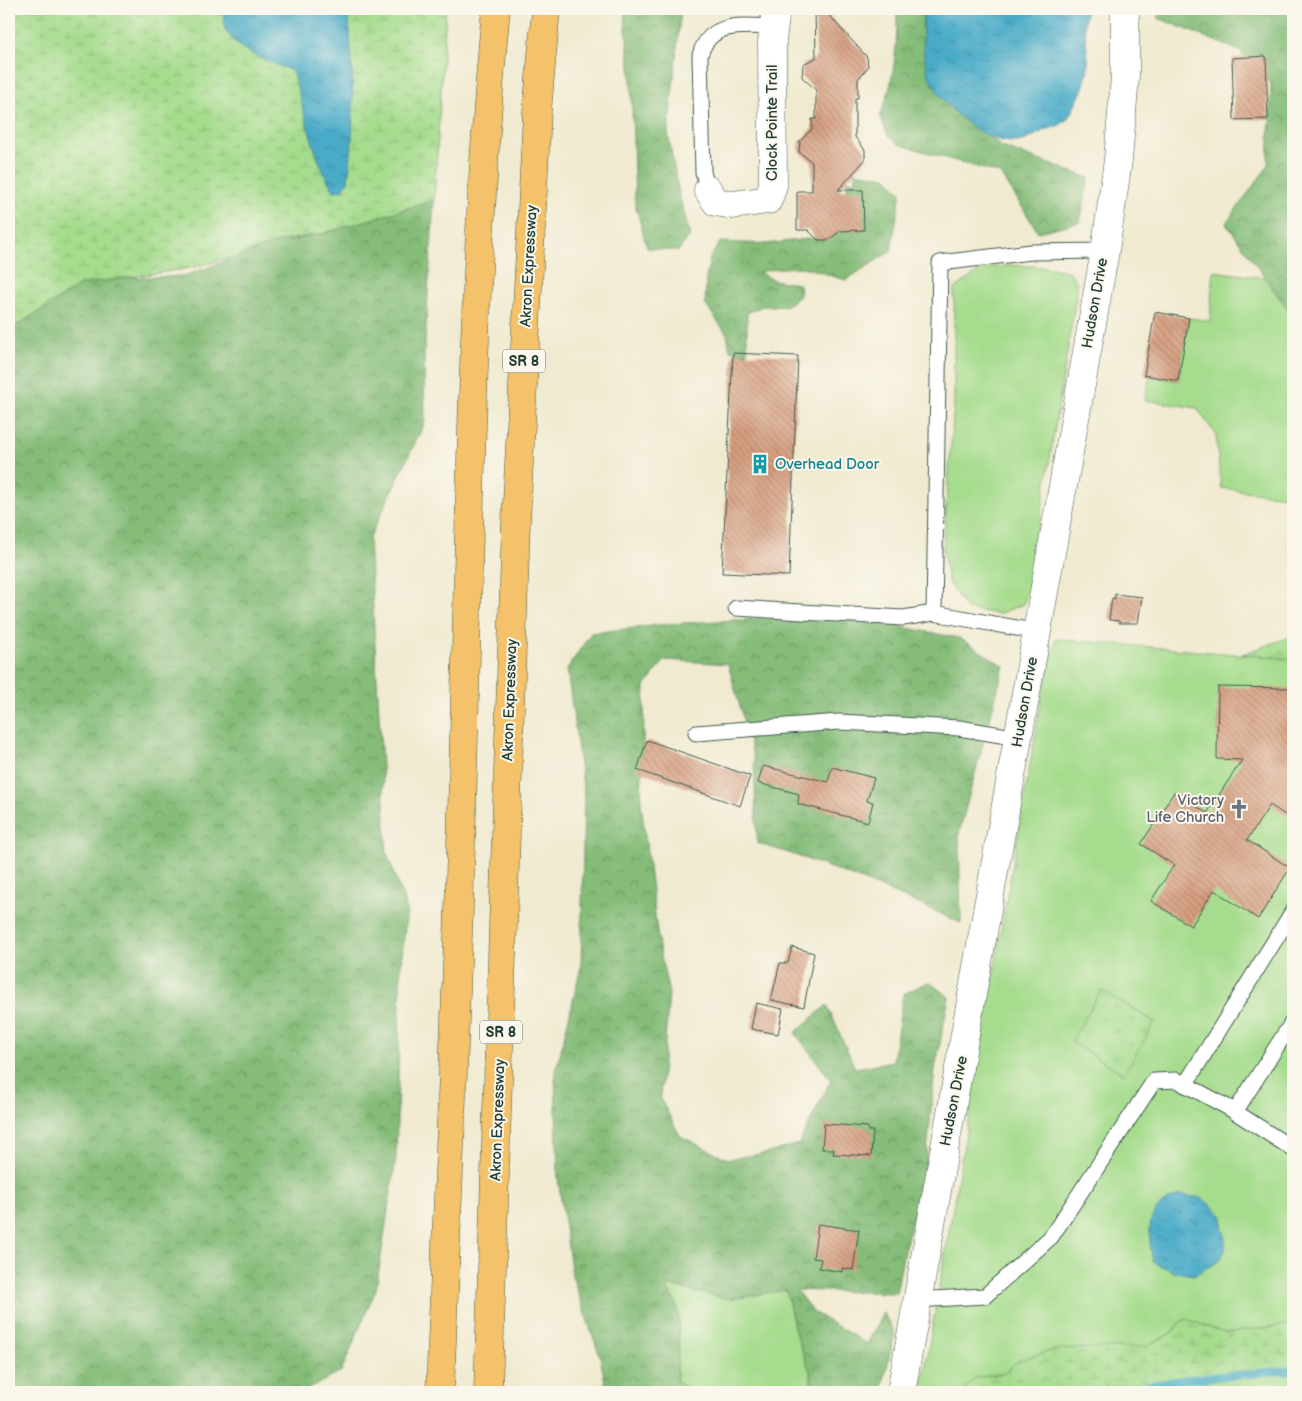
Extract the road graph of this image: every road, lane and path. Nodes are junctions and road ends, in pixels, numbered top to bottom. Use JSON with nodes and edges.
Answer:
{"nodes":[{"id":1,"x":496,"y":9,"type":"edge"},
{"id":2,"x":546,"y":9,"type":"edge"},
{"id":3,"x":1125,"y":9,"type":"edge"},
{"id":4,"x":775,"y":18,"type":"edge"},
{"id":5,"x":708,"y":190,"type":"joint"},
{"id":6,"x":1105,"y":251,"type":"junction"},
{"id":7,"x":736,"y":608,"type":"dead end"},
{"id":8,"x":934,"y":613,"type":"junction"},
{"id":9,"x":1038,"y":632,"type":"junction"},
{"id":10,"x":696,"y":733,"type":"dead end"},
{"id":11,"x":1019,"y":738,"type":"junction"},
{"id":12,"x":1293,"y":911,"type":"edge"},
{"id":13,"x":1293,"y":1021,"type":"edge"},
{"id":14,"x":1185,"y":1085,"type":"junction"},
{"id":15,"x":1235,"y":1112,"type":"junction"},
{"id":16,"x":1292,"y":1148,"type":"edge"},
{"id":17,"x":916,"y":1300,"type":"junction"},
{"id":18,"x":440,"y":1392,"type":"edge"},
{"id":19,"x":488,"y":1392,"type":"edge"},
{"id":20,"x":901,"y":1392,"type":"edge"}],
"edges":[{"from":1,"to":18,"type":"highway"},
{"from":2,"to":19,"type":"highway","name":"Akron Expressway","number":"SR 8"},
{"from":3,"to":6,"type":"street","name":"Hudson Drive"},
{"from":4,"to":5,"type":"lane"},
{"from":4,"to":5,"type":"street","name":"Clock Pointe Trail"},
{"from":6,"to":8,"type":"lane"},
{"from":6,"to":9,"type":"street","name":"Hudson Drive"},
{"from":7,"to":8,"type":"lane"},
{"from":8,"to":9,"type":"lane"},
{"from":9,"to":11,"type":"street","name":"Hudson Drive"},
{"from":10,"to":11,"type":"lane"},
{"from":11,"to":17,"type":"street","name":"Hudson Drive"},
{"from":12,"to":14,"type":"lane"},
{"from":13,"to":15,"type":"lane"},
{"from":14,"to":15,"type":"lane"},
{"from":14,"to":17,"type":"lane"},
{"from":15,"to":16,"type":"lane"},
{"from":17,"to":20,"type":"street","name":"Hudson Drive"}]}
